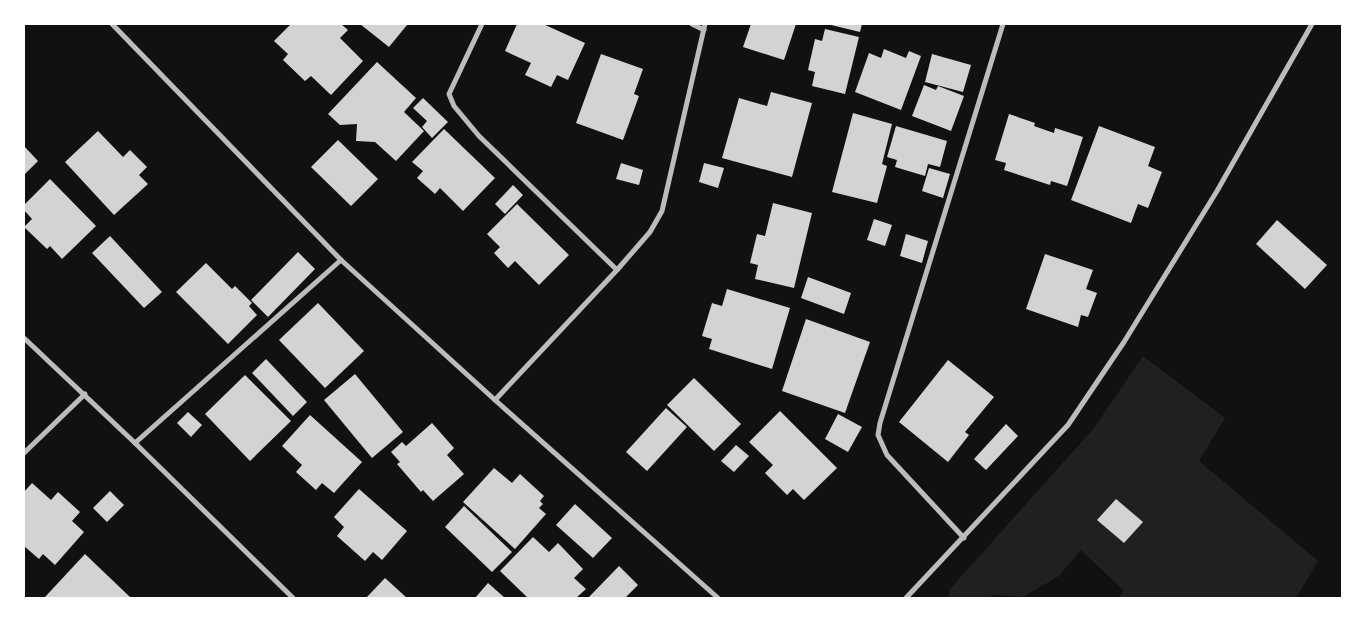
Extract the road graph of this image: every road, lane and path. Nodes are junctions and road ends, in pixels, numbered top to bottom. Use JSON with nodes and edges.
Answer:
{"nodes":[{"id":1,"x":112,"y":24,"type":"edge"},
{"id":2,"x":482,"y":24,"type":"edge"},
{"id":3,"x":692,"y":24,"type":"edge"},
{"id":4,"x":1003,"y":24,"type":"edge"},
{"id":5,"x":1312,"y":24,"type":"edge"},
{"id":6,"x":705,"y":27,"type":"edge"},
{"id":7,"x":341,"y":260,"type":"junction"},
{"id":8,"x":617,"y":270,"type":"junction"},
{"id":9,"x":24,"y":338,"type":"edge"},
{"id":10,"x":84,"y":394,"type":"junction"},
{"id":11,"x":494,"y":400,"type":"junction"},
{"id":12,"x":135,"y":443,"type":"junction"},
{"id":13,"x":24,"y":453,"type":"edge"},
{"id":14,"x":964,"y":538,"type":"junction"},
{"id":15,"x":293,"y":598,"type":"edge"},
{"id":16,"x":718,"y":598,"type":"edge"},
{"id":17,"x":906,"y":598,"type":"edge"}],
"edges":[{"from":1,"to":7,"type":"street"},
{"from":2,"to":8,"type":"street"},
{"from":3,"to":6,"type":"street"},
{"from":4,"to":14,"type":"street"},
{"from":5,"to":14,"type":"street"},
{"from":6,"to":8,"type":"street"},
{"from":7,"to":11,"type":"street"},
{"from":7,"to":12,"type":"street"},
{"from":8,"to":11,"type":"street"},
{"from":9,"to":10,"type":"street"},
{"from":10,"to":12,"type":"street"},
{"from":10,"to":13,"type":"street"},
{"from":11,"to":16,"type":"street"},
{"from":12,"to":15,"type":"street"},
{"from":14,"to":17,"type":"street"}]}
